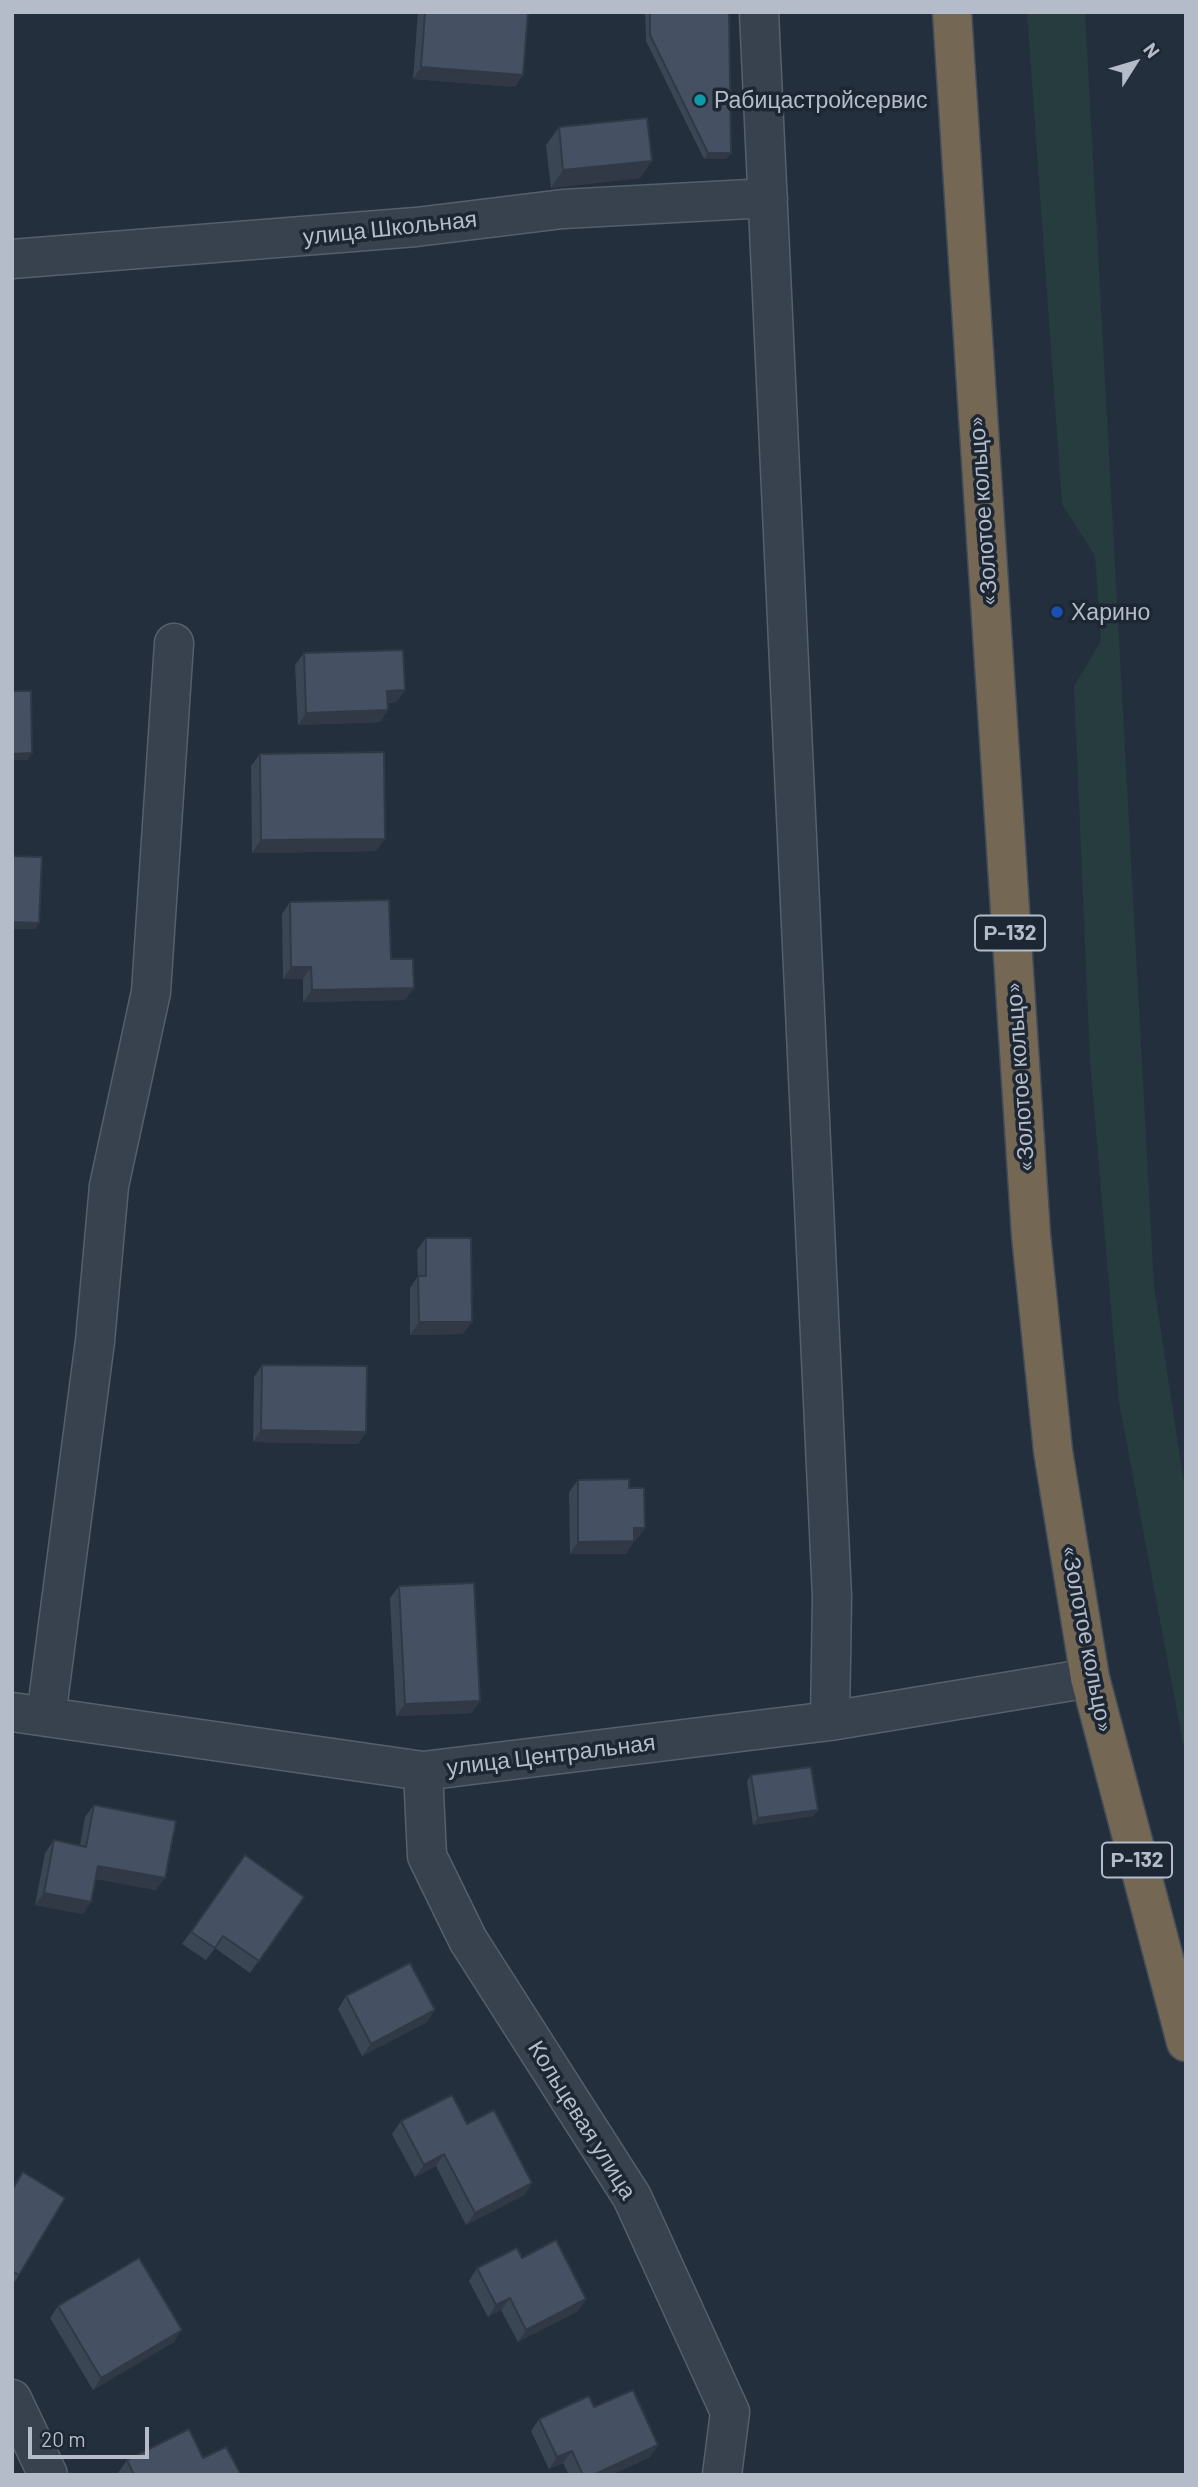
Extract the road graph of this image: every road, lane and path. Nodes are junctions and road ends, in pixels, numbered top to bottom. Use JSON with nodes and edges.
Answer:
{"nodes":[{"id":1,"x":759,"y":12,"type":"edge"},
{"id":2,"x":951,"y":12,"type":"edge"},
{"id":3,"x":768,"y":198,"type":"junction"},
{"id":4,"x":12,"y":260,"type":"edge"},
{"id":5,"x":174,"y":643,"type":"dead end"},
{"id":6,"x":1090,"y":1678,"type":"junction"},
{"id":7,"x":29,"y":1715,"type":"edge"},
{"id":8,"x":830,"y":1721,"type":"junction"},
{"id":9,"x":423,"y":1771,"type":"junction"},
{"id":10,"x":1186,"y":2042,"type":"edge"},
{"id":11,"x":12,"y":2399,"type":"edge"},
{"id":12,"x":48,"y":2475,"type":"edge"},
{"id":13,"x":722,"y":2475,"type":"edge"}],
"edges":[{"from":1,"to":3,"type":"street"},
{"from":2,"to":6,"type":"highway","name":"«Золотое кольцо»","number":"Р-132"},
{"from":3,"to":4,"type":"street","name":"улица Школьная"},
{"from":3,"to":8,"type":"street"},
{"from":5,"to":7,"type":"street"},
{"from":6,"to":8,"type":"street","name":"улица Центральная"},
{"from":6,"to":10,"type":"highway","name":"«Золотое кольцо»","number":"Р-132"},
{"from":7,"to":9,"type":"street","name":"улица Центральная"},
{"from":8,"to":9,"type":"street","name":"улица Центральная"},
{"from":9,"to":13,"type":"street","name":"Кольцевая улица"},
{"from":11,"to":12,"type":"street"}]}
